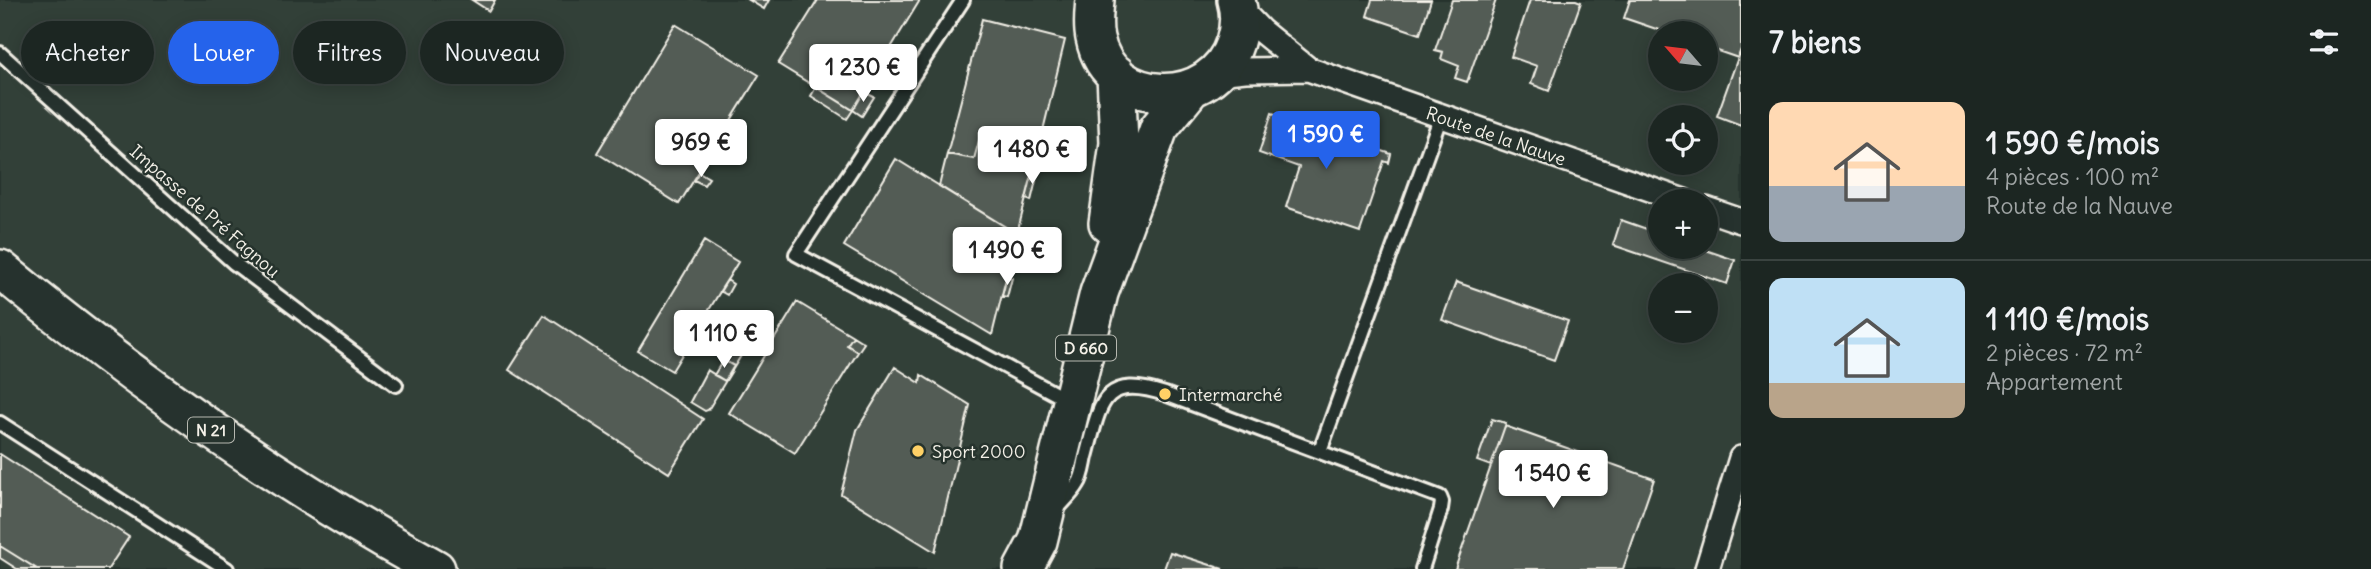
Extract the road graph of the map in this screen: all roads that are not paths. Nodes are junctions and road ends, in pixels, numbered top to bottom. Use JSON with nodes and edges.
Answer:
{"nodes":[{"id":1,"x":963,"y":0,"type":"edge"},
{"id":2,"x":1096,"y":0,"type":"edge"},
{"id":3,"x":1237,"y":3,"type":"edge"},
{"id":4,"x":0,"y":53,"type":"edge"},
{"id":5,"x":1308,"y":69,"type":"junction"},
{"id":6,"x":1116,"y":74,"type":"junction"},
{"id":7,"x":1203,"y":81,"type":"junction"},
{"id":8,"x":1441,"y":116,"type":"junction"},
{"id":9,"x":1650,"y":189,"type":"edge"},
{"id":10,"x":1718,"y":213,"type":"edge"},
{"id":11,"x":1741,"y":221,"type":"edge"},
{"id":12,"x":0,"y":269,"type":"edge"},
{"id":13,"x":1100,"y":293,"type":"junction"},
{"id":14,"x":396,"y":385,"type":"dead end"},
{"id":15,"x":1073,"y":403,"type":"junction"},
{"id":16,"x":0,"y":423,"type":"edge"},
{"id":17,"x":1320,"y":451,"type":"junction"},
{"id":18,"x":1741,"y":458,"type":"edge"},
{"id":19,"x":1035,"y":552,"type":"edge"},
{"id":20,"x":227,"y":569,"type":"edge"},
{"id":21,"x":436,"y":569,"type":"edge"},
{"id":22,"x":1422,"y":569,"type":"edge"},
{"id":23,"x":1707,"y":569,"type":"edge"}],
"edges":[{"from":1,"to":15,"type":"lane"},
{"from":2,"to":6,"type":"main road"},
{"from":3,"to":5,"type":"street"},
{"from":3,"to":7,"type":"main road"},
{"from":4,"to":14,"type":"lane","name":"Impasse de Pré Fagnou"},
{"from":5,"to":7,"type":"street"},
{"from":5,"to":8,"type":"street","name":"Route de la Nauve"},
{"from":6,"to":7,"type":"main road"},
{"from":6,"to":13,"type":"main road","number":"D 660"},
{"from":7,"to":13,"type":"main road","number":"D 660"},
{"from":8,"to":9,"type":"street","name":"Route de la Nauve"},
{"from":8,"to":17,"type":"lane"},
{"from":10,"to":11,"type":"street"},
{"from":12,"to":21,"type":"main road","number":"N 21"},
{"from":13,"to":15,"type":"main road","number":"D 660"},
{"from":15,"to":19,"type":"main road","number":"D 660"},
{"from":16,"to":20,"type":"lane"},
{"from":17,"to":19,"type":"lane"},
{"from":17,"to":22,"type":"lane"},
{"from":18,"to":23,"type":"street"}]}
